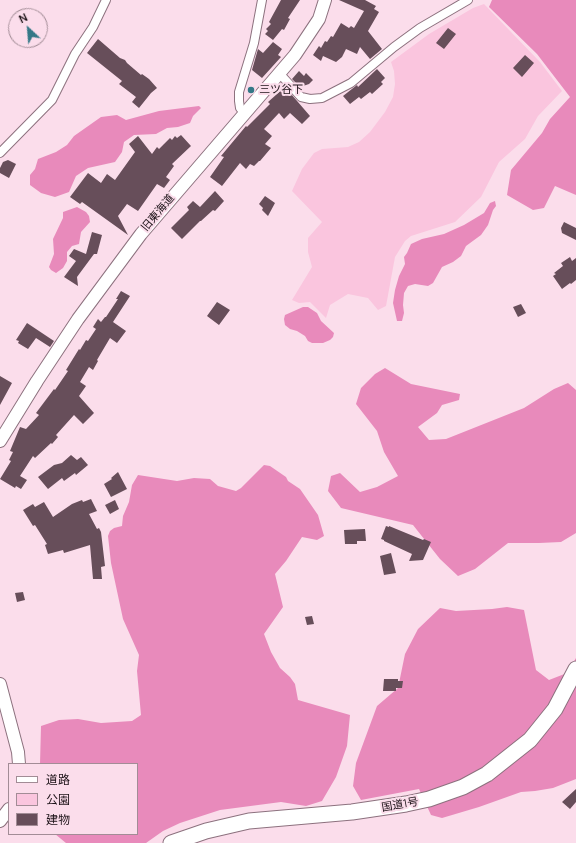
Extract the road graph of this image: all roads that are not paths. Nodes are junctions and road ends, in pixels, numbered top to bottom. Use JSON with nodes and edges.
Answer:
{"nodes":[{"id":1,"x":106,"y":0,"type":"edge"},
{"id":2,"x":262,"y":0,"type":"edge"},
{"id":3,"x":326,"y":0,"type":"edge"},
{"id":4,"x":468,"y":0,"type":"edge"},
{"id":5,"x":280,"y":74,"type":"junction"},
{"id":6,"x":244,"y":113,"type":"junction"},
{"id":7,"x":0,"y":153,"type":"edge"},
{"id":8,"x":3,"y":431,"type":"edge"},
{"id":9,"x":0,"y":441,"type":"edge"},
{"id":10,"x":576,"y":669,"type":"edge"},
{"id":11,"x":0,"y":684,"type":"edge"},
{"id":12,"x":19,"y":763,"type":"edge"},
{"id":13,"x":8,"y":810,"type":"edge"},
{"id":14,"x":0,"y":821,"type":"edge"},
{"id":15,"x":171,"y":843,"type":"edge"}],
"edges":[{"from":1,"to":7,"type":"street"},
{"from":2,"to":6,"type":"street"},
{"from":3,"to":5,"type":"street","name":"旧東海道"},
{"from":4,"to":5,"type":"street"},
{"from":5,"to":6,"type":"street","name":"旧東海道"},
{"from":6,"to":8,"type":"street","name":"旧東海道"},
{"from":8,"to":9,"type":"street","name":"旧東海道"},
{"from":10,"to":15,"type":"highway","name":"国道1号"},
{"from":11,"to":12,"type":"street"},
{"from":13,"to":14,"type":"street"}]}
